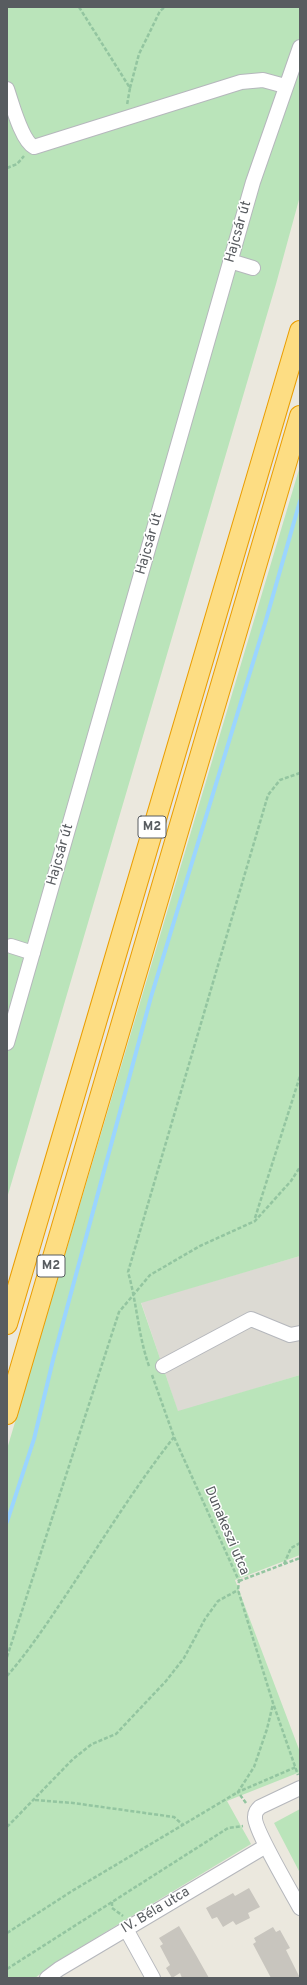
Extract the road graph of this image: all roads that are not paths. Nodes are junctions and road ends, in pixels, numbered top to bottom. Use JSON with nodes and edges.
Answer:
{"nodes":[{"id":1,"x":300,"y":47,"type":"edge"},
{"id":2,"x":285,"y":86,"type":"junction"},
{"id":3,"x":7,"y":89,"type":"edge"},
{"id":4,"x":230,"y":261,"type":"junction"},
{"id":5,"x":253,"y":268,"type":"dead end"},
{"id":6,"x":300,"y":331,"type":"edge"},
{"id":7,"x":300,"y":416,"type":"edge"},
{"id":8,"x":11,"y":946,"type":"dead end"},
{"id":9,"x":33,"y":953,"type":"junction"},
{"id":10,"x":7,"y":1043,"type":"edge"},
{"id":11,"x":7,"y":1324,"type":"edge"},
{"id":12,"x":300,"y":1333,"type":"edge"},
{"id":13,"x":163,"y":1366,"type":"dead end"},
{"id":14,"x":7,"y":1414,"type":"edge"},
{"id":15,"x":300,"y":1788,"type":"edge"},
{"id":16,"x":266,"y":1846,"type":"junction"},
{"id":17,"x":300,"y":1908,"type":"edge"},
{"id":18,"x":128,"y":1928,"type":"junction"},
{"id":19,"x":47,"y":1978,"type":"edge"},
{"id":20,"x":153,"y":1978,"type":"edge"}],
"edges":[{"from":1,"to":2,"type":"street","name":"Hajcsár út"},
{"from":2,"to":3,"type":"street"},
{"from":2,"to":4,"type":"street","name":"Hajcsár út"},
{"from":4,"to":5,"type":"street"},
{"from":4,"to":9,"type":"street","name":"Hajcsár út"},
{"from":6,"to":11,"type":"highway","number":"M2"},
{"from":7,"to":14,"type":"highway","number":"M2"},
{"from":8,"to":9,"type":"street"},
{"from":9,"to":10,"type":"street","name":"Hajcsár út"},
{"from":12,"to":13,"type":"street"},
{"from":15,"to":16,"type":"street"},
{"from":16,"to":17,"type":"street"},
{"from":16,"to":18,"type":"street","name":"IV. Béla utca"},
{"from":18,"to":19,"type":"street","name":"IV. Béla utca"},
{"from":18,"to":20,"type":"street"}]}
